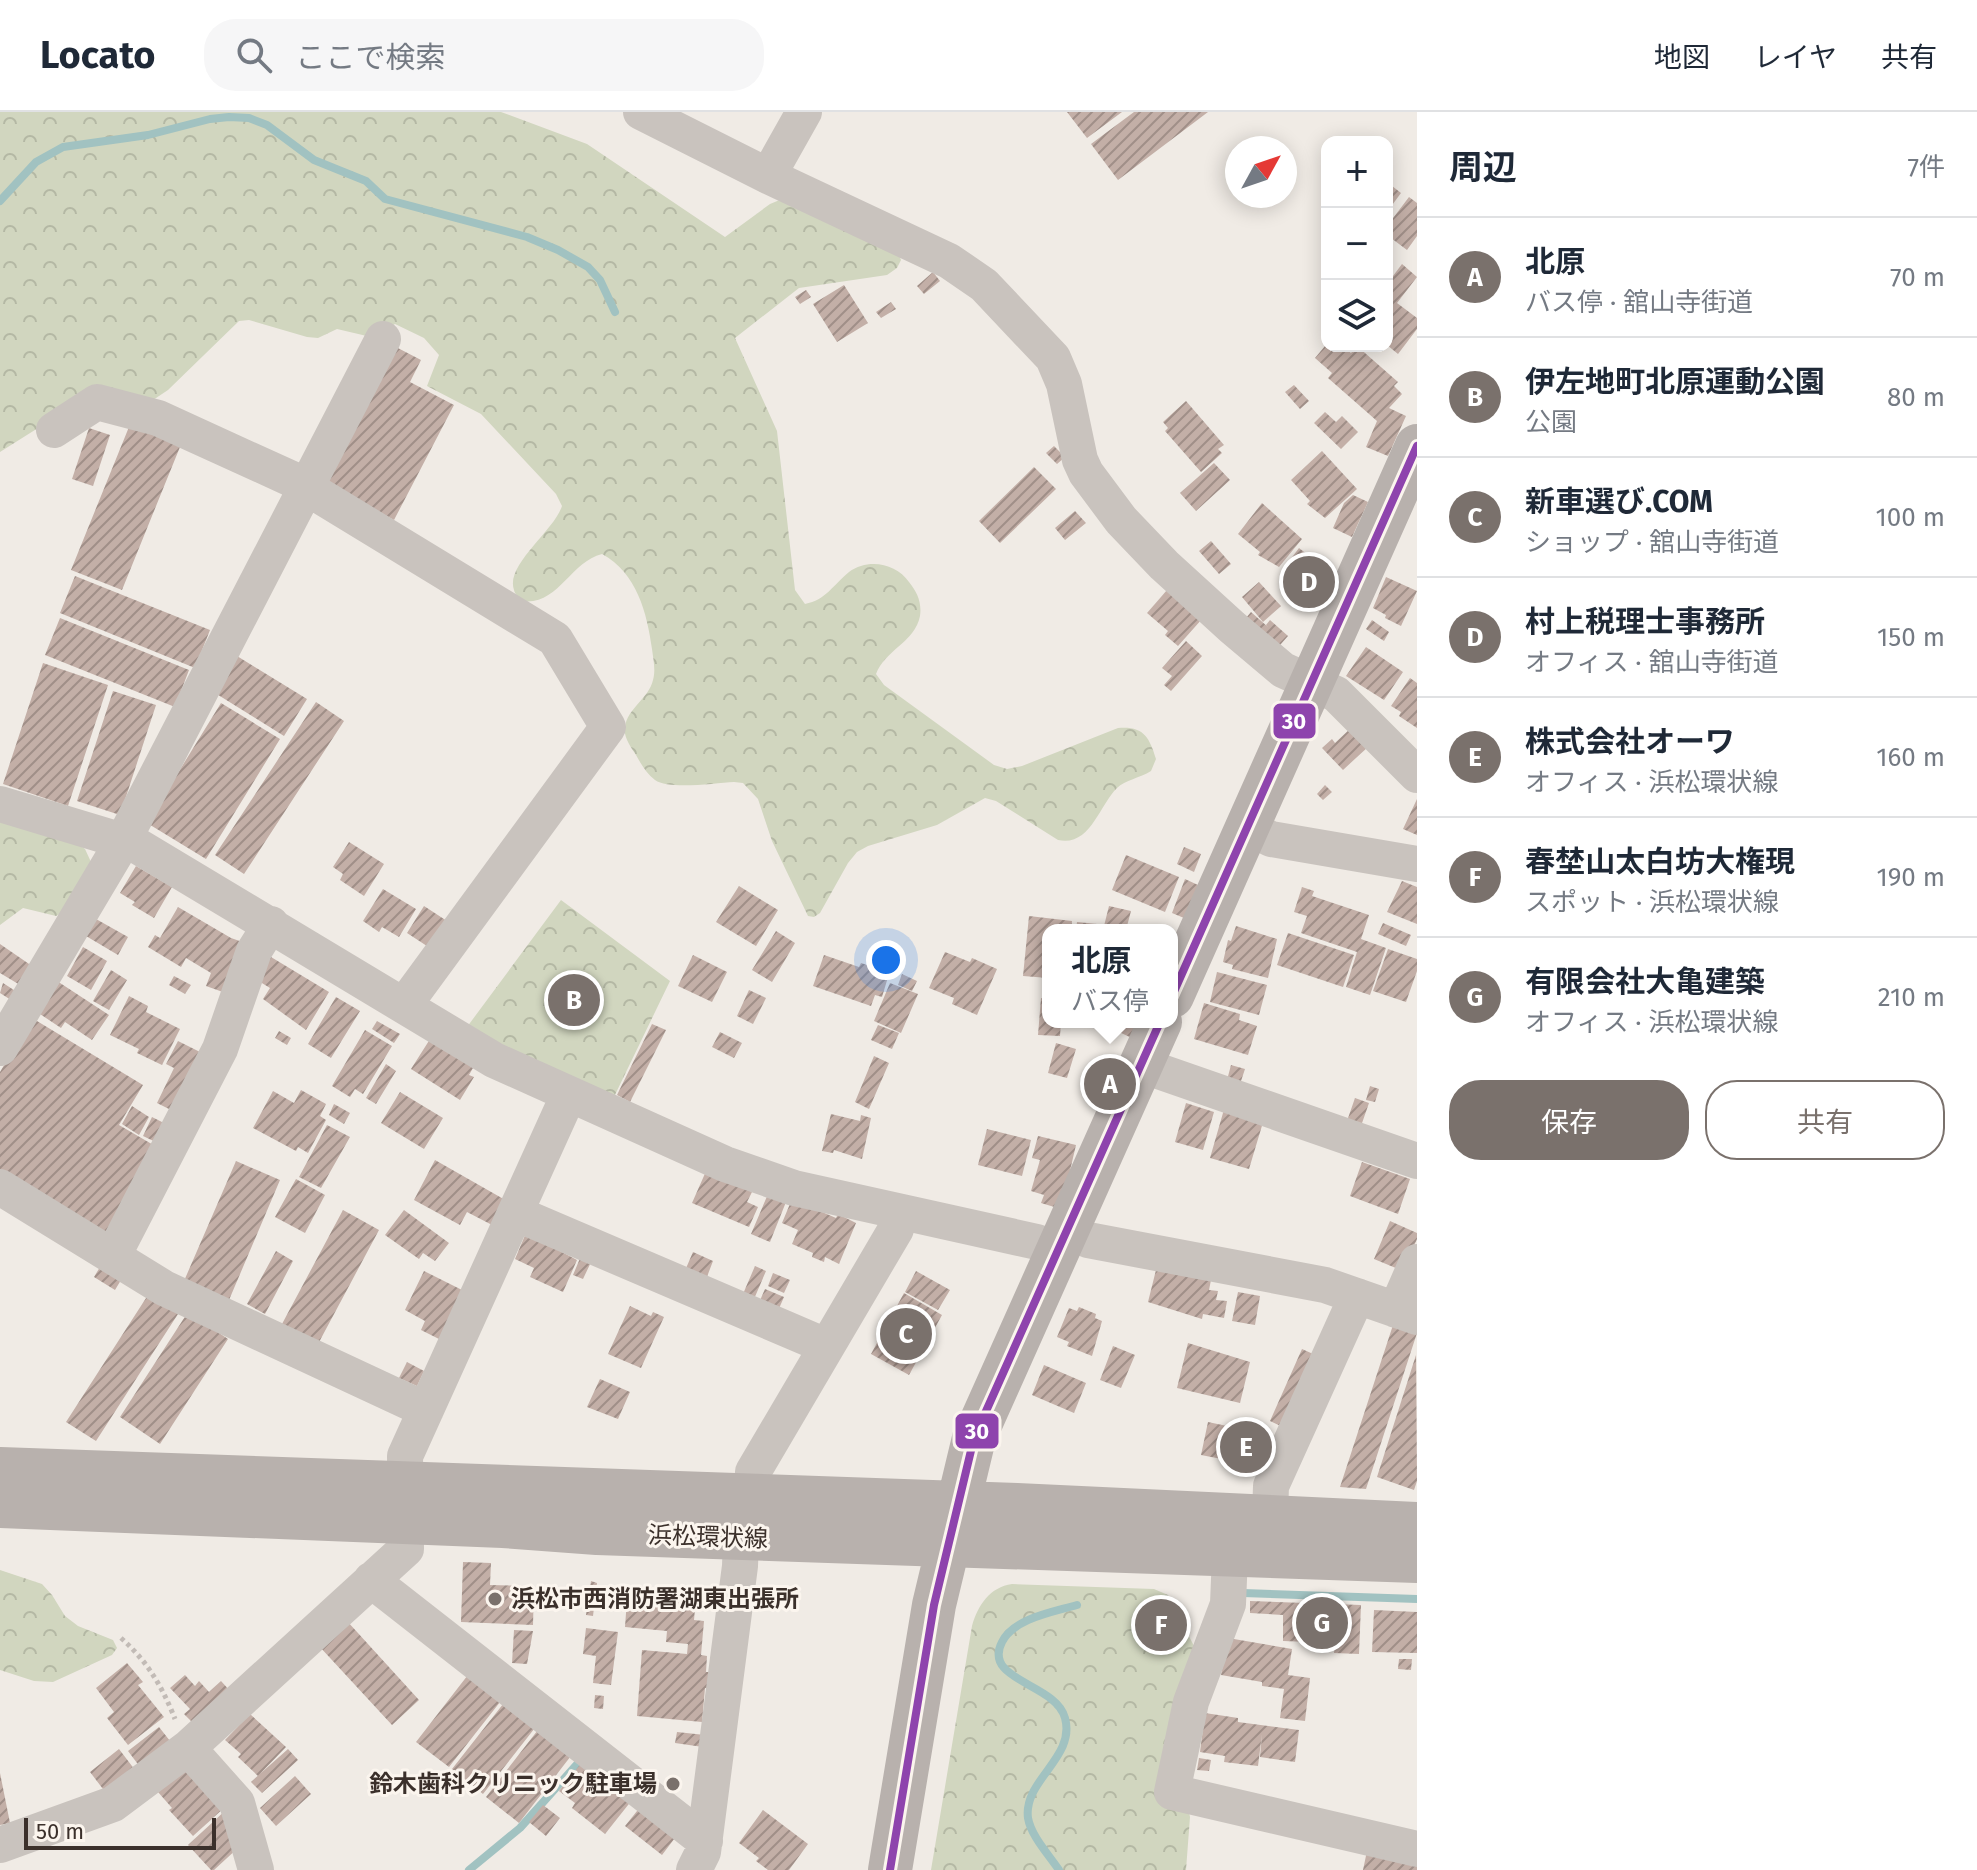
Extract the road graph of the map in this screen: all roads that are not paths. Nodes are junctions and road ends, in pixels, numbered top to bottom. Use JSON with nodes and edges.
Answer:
{"nodes":[{"id":1,"x":641,"y":112,"type":"edge"},
{"id":2,"x":804,"y":112,"type":"edge"},
{"id":3,"x":768,"y":176,"type":"junction"},
{"id":4,"x":383,"y":339,"type":"dead end"},
{"id":5,"x":54,"y":430,"type":"dead end"},
{"id":6,"x":1417,"y":446,"type":"edge"},
{"id":7,"x":306,"y":488,"type":"junction"},
{"id":8,"x":1311,"y":683,"type":"junction"},
{"id":9,"x":1417,"y":775,"type":"edge"},
{"id":10,"x":0,"y":804,"type":"edge"},
{"id":11,"x":1247,"y":827,"type":"junction"},
{"id":12,"x":123,"y":841,"type":"junction"},
{"id":13,"x":1417,"y":864,"type":"edge"},
{"id":14,"x":271,"y":924,"type":"junction"},
{"id":15,"x":1178,"y":982,"type":"edge"},
{"id":16,"x":405,"y":1004,"type":"junction"},
{"id":17,"x":1157,"y":1028,"type":"edge"},
{"id":18,"x":0,"y":1048,"type":"edge"},
{"id":19,"x":1141,"y":1065,"type":"junction"},
{"id":20,"x":569,"y":1094,"type":"junction"},
{"id":21,"x":1417,"y":1161,"type":"edge"},
{"id":22,"x":0,"y":1187,"type":"edge"},
{"id":23,"x":900,"y":1212,"type":"junction"},
{"id":24,"x":515,"y":1213,"type":"junction"},
{"id":25,"x":1062,"y":1241,"type":"junction"},
{"id":26,"x":113,"y":1256,"type":"junction"},
{"id":27,"x":1417,"y":1262,"type":"edge"},
{"id":28,"x":1357,"y":1296,"type":"junction"},
{"id":29,"x":1407,"y":1313,"type":"edge"},
{"id":30,"x":826,"y":1348,"type":"junction"},
{"id":31,"x":426,"y":1410,"type":"junction"},
{"id":32,"x":0,"y":1469,"type":"edge"},
{"id":33,"x":752,"y":1496,"type":"junction"},
{"id":34,"x":959,"y":1502,"type":"junction"},
{"id":35,"x":405,"y":1503,"type":"junction"},
{"id":36,"x":0,"y":1506,"type":"edge"},
{"id":37,"x":1270,"y":1515,"type":"junction"},
{"id":38,"x":1417,"y":1524,"type":"edge"},
{"id":39,"x":741,"y":1538,"type":"junction"},
{"id":40,"x":949,"y":1545,"type":"junction"},
{"id":41,"x":1230,"y":1554,"type":"junction"},
{"id":42,"x":1417,"y":1561,"type":"edge"},
{"id":43,"x":371,"y":1580,"type":"junction"},
{"id":44,"x":188,"y":1748,"type":"junction"},
{"id":45,"x":0,"y":1845,"type":"edge"},
{"id":46,"x":1417,"y":1849,"type":"edge"},
{"id":47,"x":699,"y":1856,"type":"edge"},
{"id":48,"x":256,"y":1870,"type":"edge"},
{"id":49,"x":890,"y":1870,"type":"edge"}],
"edges":[{"from":1,"to":3,"type":"street"},
{"from":2,"to":3,"type":"street"},
{"from":3,"to":8,"type":"street"},
{"from":4,"to":7,"type":"street"},
{"from":5,"to":7,"type":"street"},
{"from":6,"to":8,"type":"main road"},
{"from":7,"to":12,"type":"street"},
{"from":7,"to":16,"type":"street"},
{"from":8,"to":9,"type":"street"},
{"from":8,"to":11,"type":"main road"},
{"from":10,"to":12,"type":"street"},
{"from":11,"to":13,"type":"street"},
{"from":11,"to":15,"type":"main road"},
{"from":12,"to":14,"type":"street"},
{"from":12,"to":18,"type":"street"},
{"from":14,"to":16,"type":"street"},
{"from":14,"to":26,"type":"street"},
{"from":16,"to":20,"type":"street"},
{"from":17,"to":19,"type":"main road"},
{"from":19,"to":21,"type":"street"},
{"from":19,"to":25,"type":"main road"},
{"from":20,"to":23,"type":"street"},
{"from":20,"to":24,"type":"street"},
{"from":22,"to":26,"type":"street"},
{"from":23,"to":25,"type":"street"},
{"from":23,"to":30,"type":"street"},
{"from":24,"to":30,"type":"street"},
{"from":24,"to":31,"type":"street"},
{"from":25,"to":28,"type":"street"},
{"from":25,"to":34,"type":"main road"},
{"from":26,"to":31,"type":"street"},
{"from":27,"to":29,"type":"street"},
{"from":28,"to":29,"type":"street"},
{"from":28,"to":37,"type":"street"},
{"from":30,"to":33,"type":"street"},
{"from":31,"to":35,"type":"street"},
{"from":32,"to":35,"type":"main road","name":"浜松環状線"},
{"from":33,"to":34,"type":"main road","name":"浜松環状線"},
{"from":33,"to":35,"type":"main road","name":"浜松環状線"},
{"from":34,"to":37,"type":"main road","name":"浜松環状線"},
{"from":34,"to":40,"type":"main road"},
{"from":35,"to":36,"type":"main road","name":"浜松環状線"},
{"from":35,"to":39,"type":"main road","name":"浜松環状線"},
{"from":35,"to":43,"type":"street"},
{"from":37,"to":38,"type":"main road","name":"浜松環状線"},
{"from":39,"to":40,"type":"main road","name":"浜松環状線"},
{"from":39,"to":47,"type":"street"},
{"from":40,"to":41,"type":"main road","name":"浜松環状線"},
{"from":40,"to":49,"type":"main road"},
{"from":41,"to":42,"type":"main road","name":"浜松環状線"},
{"from":41,"to":46,"type":"street"},
{"from":43,"to":44,"type":"street"},
{"from":43,"to":47,"type":"street"},
{"from":44,"to":45,"type":"street"},
{"from":44,"to":48,"type":"street"}]}
